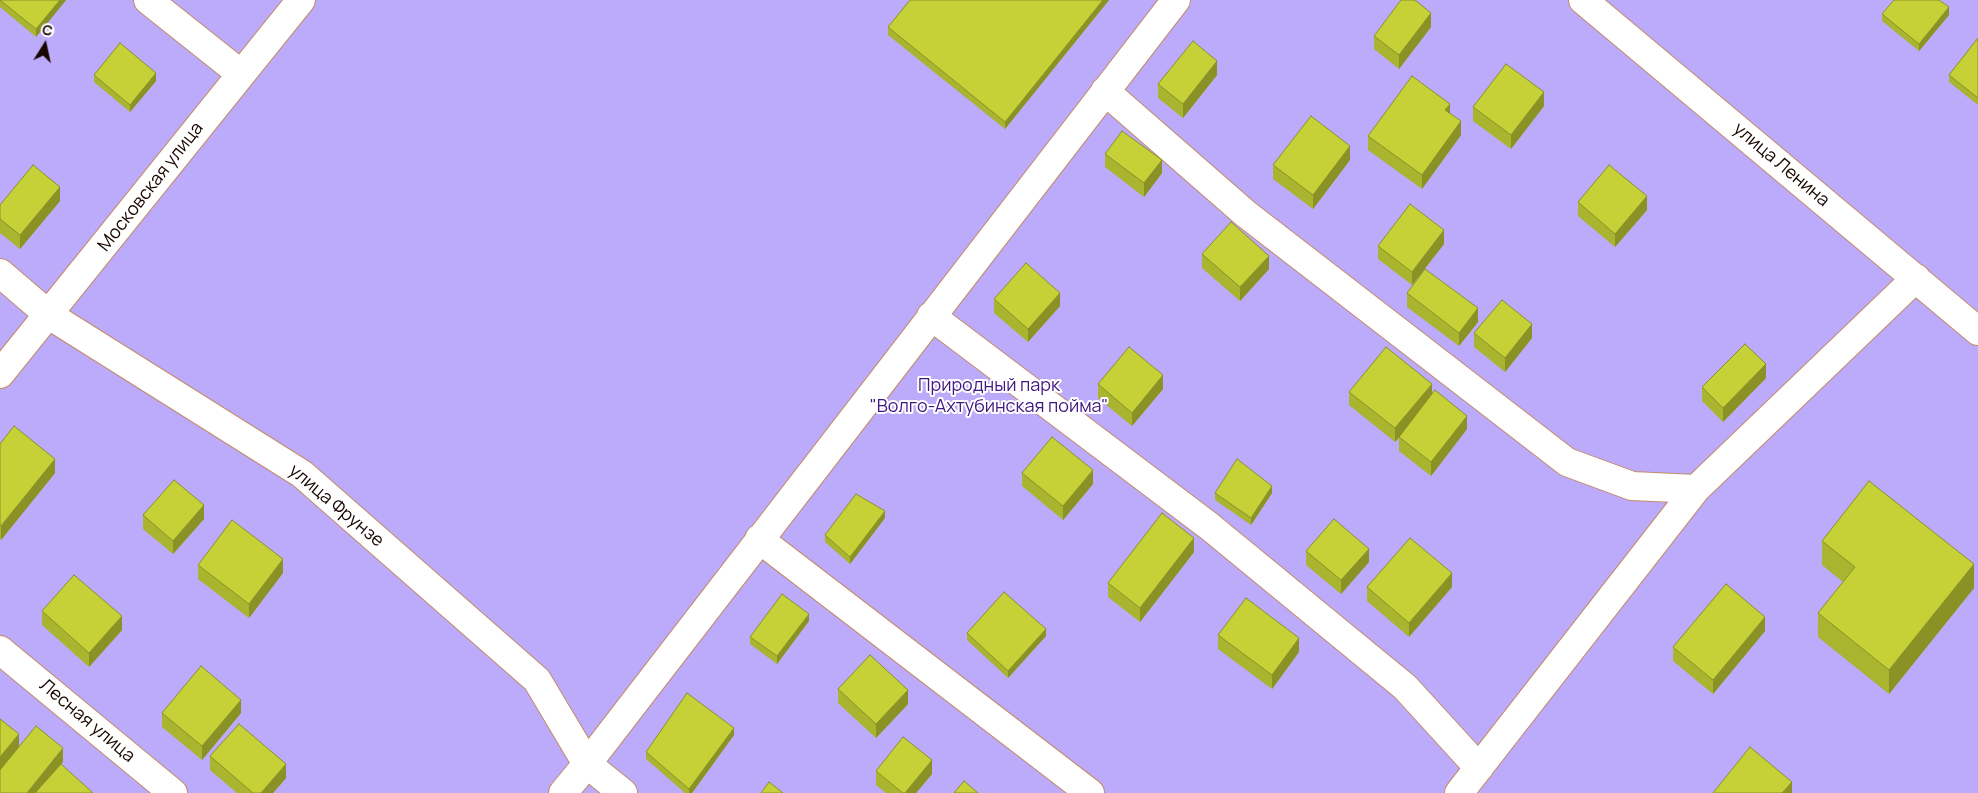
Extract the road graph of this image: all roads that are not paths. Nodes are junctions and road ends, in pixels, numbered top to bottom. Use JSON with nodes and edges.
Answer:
{"nodes":[{"id":1,"x":148,"y":0,"type":"edge"},
{"id":2,"x":301,"y":0,"type":"edge"},
{"id":3,"x":1176,"y":0,"type":"edge"},
{"id":4,"x":1583,"y":0,"type":"edge"},
{"id":5,"x":240,"y":74,"type":"junction"},
{"id":6,"x":1105,"y":91,"type":"junction"},
{"id":7,"x":0,"y":273,"type":"edge"},
{"id":8,"x":1916,"y":278,"type":"junction"},
{"id":9,"x":49,"y":315,"type":"junction"},
{"id":10,"x":931,"y":316,"type":"junction"},
{"id":11,"x":1978,"y":331,"type":"edge"},
{"id":12,"x":0,"y":374,"type":"edge"},
{"id":13,"x":1696,"y":489,"type":"junction"},
{"id":14,"x":758,"y":539,"type":"junction"},
{"id":15,"x":0,"y":650,"type":"edge"},
{"id":16,"x":587,"y":764,"type":"junction"},
{"id":17,"x":1479,"y":768,"type":"junction"},
{"id":18,"x":174,"y":793,"type":"edge"},
{"id":19,"x":562,"y":793,"type":"edge"},
{"id":20,"x":623,"y":793,"type":"edge"},
{"id":21,"x":1090,"y":793,"type":"edge"},
{"id":22,"x":1459,"y":793,"type":"edge"}],
"edges":[{"from":1,"to":5,"type":"street"},
{"from":2,"to":5,"type":"street","name":"Московская улица"},
{"from":3,"to":6,"type":"street"},
{"from":4,"to":8,"type":"street","name":"улица Ленина"},
{"from":5,"to":9,"type":"street","name":"Московская улица"},
{"from":6,"to":10,"type":"street"},
{"from":6,"to":13,"type":"street"},
{"from":7,"to":9,"type":"street","name":"улица Фрунзе"},
{"from":8,"to":11,"type":"street","name":"улица Ленина"},
{"from":8,"to":13,"type":"street"},
{"from":9,"to":12,"type":"street","name":"Московская улица"},
{"from":9,"to":16,"type":"street","name":"улица Фрунзе"},
{"from":10,"to":14,"type":"street"},
{"from":10,"to":17,"type":"street"},
{"from":13,"to":17,"type":"street"},
{"from":14,"to":16,"type":"street"},
{"from":14,"to":21,"type":"street"},
{"from":15,"to":18,"type":"street","name":"Лесная улица"},
{"from":16,"to":19,"type":"street"},
{"from":16,"to":20,"type":"street","name":"улица Фрунзе"},
{"from":17,"to":22,"type":"street"}]}
